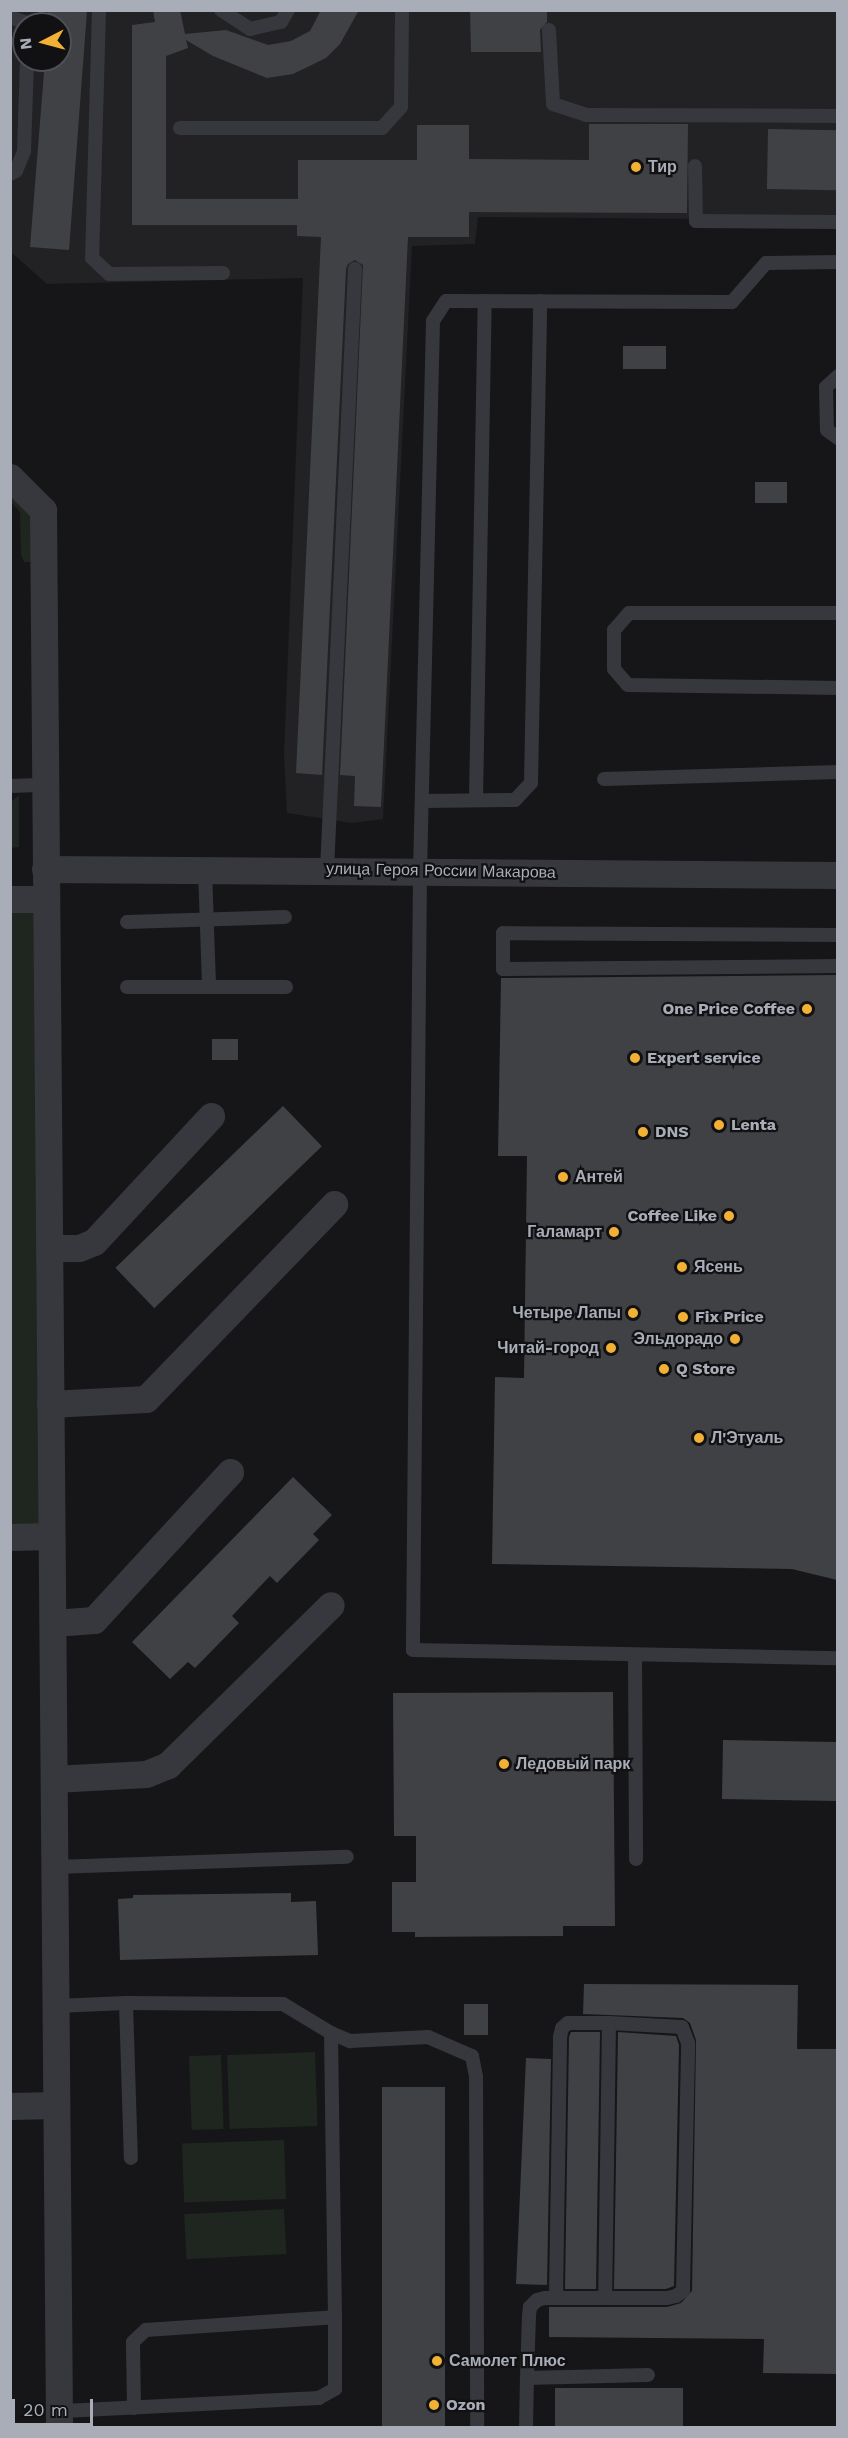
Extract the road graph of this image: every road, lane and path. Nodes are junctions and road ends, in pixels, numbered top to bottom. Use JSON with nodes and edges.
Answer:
{"nodes":[{"id":1,"x":99,"y":10,"type":"edge"},
{"id":2,"x":221,"y":10,"type":"edge"},
{"id":3,"x":288,"y":10,"type":"edge"},
{"id":4,"x":402,"y":10,"type":"edge"},
{"id":5,"x":549,"y":30,"type":"dead end"},
{"id":6,"x":27,"y":72,"type":"edge"},
{"id":7,"x":837,"y":116,"type":"edge"},
{"id":8,"x":180,"y":128,"type":"dead end"},
{"id":9,"x":695,"y":166,"type":"dead end"},
{"id":10,"x":10,"y":174,"type":"edge"},
{"id":11,"x":837,"y":222,"type":"edge"},
{"id":12,"x":837,"y":262,"type":"edge"},
{"id":13,"x":355,"y":269,"type":"dead end"},
{"id":14,"x":223,"y":273,"type":"dead end"},
{"id":15,"x":485,"y":301,"type":"junction"},
{"id":16,"x":540,"y":301,"type":"junction"},
{"id":17,"x":837,"y":376,"type":"edge"},
{"id":18,"x":837,"y":438,"type":"edge"},
{"id":19,"x":10,"y":477,"type":"edge"},
{"id":20,"x":837,"y":613,"type":"edge"},
{"id":21,"x":837,"y":688,"type":"edge"},
{"id":22,"x":837,"y":772,"type":"edge"},
{"id":23,"x":604,"y":779,"type":"dead end"},
{"id":24,"x":45,"y":785,"type":"junction"},
{"id":25,"x":10,"y":786,"type":"edge"},
{"id":26,"x":476,"y":800,"type":"junction"},
{"id":27,"x":422,"y":801,"type":"junction"},
{"id":28,"x":45,"y":869,"type":"junction"},
{"id":29,"x":205,"y":870,"type":"junction"},
{"id":30,"x":327,"y":870,"type":"junction"},
{"id":31,"x":420,"y":872,"type":"junction"},
{"id":32,"x":837,"y":875,"type":"edge"},
{"id":33,"x":10,"y":899,"type":"edge"},
{"id":34,"x":45,"y":899,"type":"junction"},
{"id":35,"x":285,"y":917,"type":"dead end"},
{"id":36,"x":206,"y":919,"type":"junction"},
{"id":37,"x":127,"y":922,"type":"dead end"},
{"id":38,"x":837,"y":935,"type":"edge"},
{"id":39,"x":837,"y":966,"type":"edge"},
{"id":40,"x":127,"y":987,"type":"dead end"},
{"id":41,"x":209,"y":987,"type":"junction"},
{"id":42,"x":286,"y":987,"type":"dead end"},
{"id":43,"x":211,"y":1116,"type":"dead end"},
{"id":44,"x":334,"y":1204,"type":"dead end"},
{"id":45,"x":49,"y":1248,"type":"junction"},
{"id":46,"x":50,"y":1404,"type":"junction"},
{"id":47,"x":230,"y":1472,"type":"dead end"},
{"id":48,"x":51,"y":1536,"type":"junction"},
{"id":49,"x":10,"y":1537,"type":"edge"},
{"id":50,"x":331,"y":1605,"type":"dead end"},
{"id":51,"x":53,"y":1623,"type":"junction"},
{"id":52,"x":635,"y":1655,"type":"junction"},
{"id":53,"x":837,"y":1658,"type":"edge"},
{"id":54,"x":54,"y":1779,"type":"junction"},
{"id":55,"x":347,"y":1857,"type":"dead end"},
{"id":56,"x":636,"y":1859,"type":"dead end"},
{"id":57,"x":54,"y":1867,"type":"junction"},
{"id":58,"x":126,"y":2003,"type":"junction"},
{"id":59,"x":56,"y":2006,"type":"junction"},
{"id":60,"x":609,"y":2023,"type":"junction"},
{"id":61,"x":331,"y":2032,"type":"junction"},
{"id":62,"x":57,"y":2105,"type":"junction"},
{"id":63,"x":10,"y":2106,"type":"edge"},
{"id":64,"x":131,"y":2158,"type":"dead end"},
{"id":65,"x":555,"y":2298,"type":"junction"},
{"id":66,"x":605,"y":2298,"type":"junction"},
{"id":67,"x":335,"y":2317,"type":"junction"},
{"id":68,"x":648,"y":2374,"type":"dead end"},
{"id":69,"x":527,"y":2378,"type":"junction"},
{"id":70,"x":134,"y":2408,"type":"junction"},
{"id":71,"x":59,"y":2419,"type":"edge"},
{"id":72,"x":477,"y":2427,"type":"edge"},
{"id":73,"x":526,"y":2427,"type":"edge"}],
"edges":[{"from":1,"to":14,"type":"lane"},
{"from":2,"to":3,"type":"lane"},
{"from":4,"to":8,"type":"lane"},
{"from":5,"to":7,"type":"lane"},
{"from":6,"to":10,"type":"lane"},
{"from":9,"to":11,"type":"lane"},
{"from":12,"to":16,"type":"lane"},
{"from":13,"to":30,"type":"lane"},
{"from":15,"to":16,"type":"lane"},
{"from":15,"to":26,"type":"lane"},
{"from":15,"to":27,"type":"lane"},
{"from":16,"to":26,"type":"lane"},
{"from":17,"to":18,"type":"lane"},
{"from":19,"to":24,"type":"street"},
{"from":20,"to":21,"type":"lane"},
{"from":22,"to":23,"type":"lane"},
{"from":24,"to":25,"type":"lane"},
{"from":24,"to":28,"type":"street"},
{"from":26,"to":27,"type":"lane"},
{"from":27,"to":31,"type":"lane"},
{"from":28,"to":29,"type":"street","name":"улица Героя России Макарова"},
{"from":28,"to":34,"type":"street"},
{"from":29,"to":30,"type":"street","name":"улица Героя России Макарова"},
{"from":29,"to":36,"type":"lane"},
{"from":30,"to":31,"type":"street","name":"улица Героя России Макарова"},
{"from":31,"to":32,"type":"street","name":"улица Героя России Макарова"},
{"from":31,"to":52,"type":"lane"},
{"from":33,"to":34,"type":"street"},
{"from":34,"to":45,"type":"street"},
{"from":35,"to":36,"type":"lane"},
{"from":36,"to":37,"type":"lane"},
{"from":36,"to":41,"type":"lane"},
{"from":38,"to":39,"type":"lane"},
{"from":40,"to":41,"type":"lane"},
{"from":41,"to":42,"type":"lane"},
{"from":43,"to":45,"type":"street"},
{"from":44,"to":46,"type":"street"},
{"from":45,"to":46,"type":"street"},
{"from":46,"to":48,"type":"street"},
{"from":47,"to":51,"type":"street"},
{"from":48,"to":49,"type":"street"},
{"from":48,"to":51,"type":"street"},
{"from":50,"to":54,"type":"street"},
{"from":51,"to":54,"type":"street"},
{"from":52,"to":53,"type":"lane"},
{"from":52,"to":56,"type":"lane"},
{"from":54,"to":57,"type":"street"},
{"from":55,"to":57,"type":"lane"},
{"from":57,"to":59,"type":"street"},
{"from":58,"to":59,"type":"lane"},
{"from":58,"to":61,"type":"lane"},
{"from":58,"to":64,"type":"lane"},
{"from":59,"to":62,"type":"street"},
{"from":60,"to":65,"type":"lane"},
{"from":60,"to":66,"type":"lane"},
{"from":60,"to":66,"type":"lane"},
{"from":61,"to":67,"type":"lane"},
{"from":61,"to":72,"type":"lane"},
{"from":62,"to":63,"type":"street"},
{"from":62,"to":71,"type":"street"},
{"from":65,"to":66,"type":"lane"},
{"from":65,"to":69,"type":"lane"},
{"from":67,"to":70,"type":"lane"},
{"from":67,"to":70,"type":"lane"},
{"from":68,"to":69,"type":"lane"},
{"from":69,"to":73,"type":"lane"},
{"from":70,"to":71,"type":"lane"}]}
